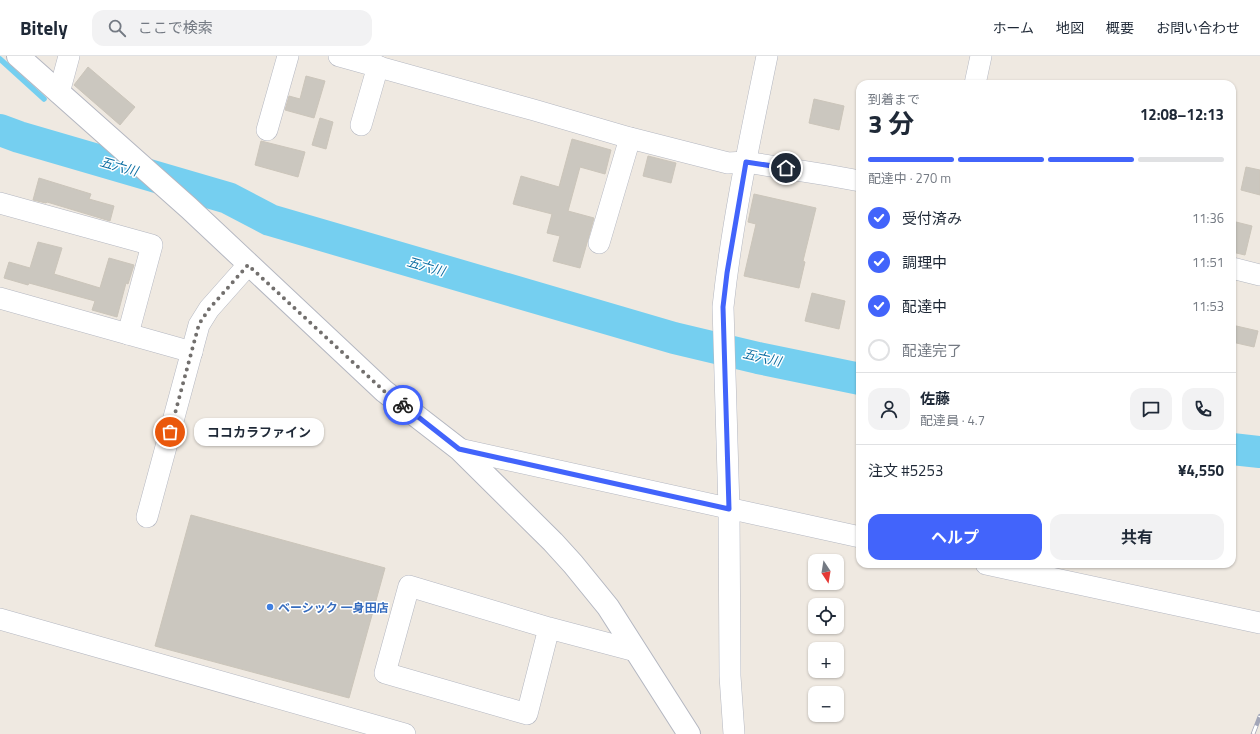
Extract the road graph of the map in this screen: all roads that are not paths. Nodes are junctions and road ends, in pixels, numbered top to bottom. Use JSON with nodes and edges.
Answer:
{"nodes":[{"id":1,"x":18,"y":56,"type":"edge"},
{"id":2,"x":70,"y":56,"type":"edge"},
{"id":3,"x":288,"y":56,"type":"edge"},
{"id":4,"x":340,"y":56,"type":"edge"},
{"id":5,"x":767,"y":56,"type":"edge"},
{"id":6,"x":982,"y":56,"type":"edge"},
{"id":7,"x":386,"y":64,"type":"edge"},
{"id":8,"x":976,"y":80,"type":"edge"},
{"id":9,"x":58,"y":93,"type":"junction"},
{"id":10,"x":361,"y":125,"type":"dead end"},
{"id":11,"x":267,"y":130,"type":"dead end"},
{"id":12,"x":630,"y":138,"type":"junction"},
{"id":13,"x":746,"y":162,"type":"junction"},
{"id":14,"x":856,"y":180,"type":"edge"},
{"id":15,"x":0,"y":203,"type":"edge"},
{"id":16,"x":599,"y":243,"type":"dead end"},
{"id":17,"x":248,"y":265,"type":"junction"},
{"id":18,"x":1236,"y":269,"type":"edge"},
{"id":19,"x":1260,"y":275,"type":"edge"},
{"id":20,"x":0,"y":298,"type":"edge"},
{"id":21,"x":128,"y":334,"type":"junction"},
{"id":22,"x":192,"y":352,"type":"junction"},
{"id":23,"x":459,"y":449,"type":"junction"},
{"id":24,"x":729,"y":509,"type":"junction"},
{"id":25,"x":146,"y":518,"type":"dead end"},
{"id":26,"x":856,"y":536,"type":"edge"},
{"id":27,"x":1005,"y":568,"type":"edge"},
{"id":28,"x":0,"y":619,"type":"edge"},
{"id":29,"x":1260,"y":623,"type":"edge"},
{"id":30,"x":549,"y":628,"type":"junction"},
{"id":31,"x":636,"y":651,"type":"junction"},
{"id":32,"x":405,"y":734,"type":"edge"},
{"id":33,"x":689,"y":734,"type":"edge"},
{"id":34,"x":734,"y":734,"type":"edge"}],
"edges":[{"from":1,"to":9,"type":"street"},
{"from":2,"to":9,"type":"street"},
{"from":3,"to":11,"type":"street"},
{"from":4,"to":7,"type":"street"},
{"from":5,"to":13,"type":"street"},
{"from":6,"to":8,"type":"street"},
{"from":7,"to":10,"type":"street"},
{"from":7,"to":12,"type":"street"},
{"from":9,"to":17,"type":"street"},
{"from":12,"to":13,"type":"street"},
{"from":12,"to":16,"type":"street"},
{"from":13,"to":14,"type":"street"},
{"from":13,"to":24,"type":"street"},
{"from":15,"to":21,"type":"street"},
{"from":17,"to":22,"type":"street"},
{"from":17,"to":23,"type":"street"},
{"from":18,"to":19,"type":"street"},
{"from":20,"to":21,"type":"street"},
{"from":21,"to":22,"type":"street"},
{"from":22,"to":25,"type":"street"},
{"from":23,"to":24,"type":"street"},
{"from":23,"to":31,"type":"street"},
{"from":24,"to":26,"type":"street"},
{"from":24,"to":34,"type":"street"},
{"from":27,"to":29,"type":"street"},
{"from":28,"to":32,"type":"street"},
{"from":30,"to":30,"type":"street"},
{"from":30,"to":31,"type":"street"},
{"from":31,"to":33,"type":"street"}]}
